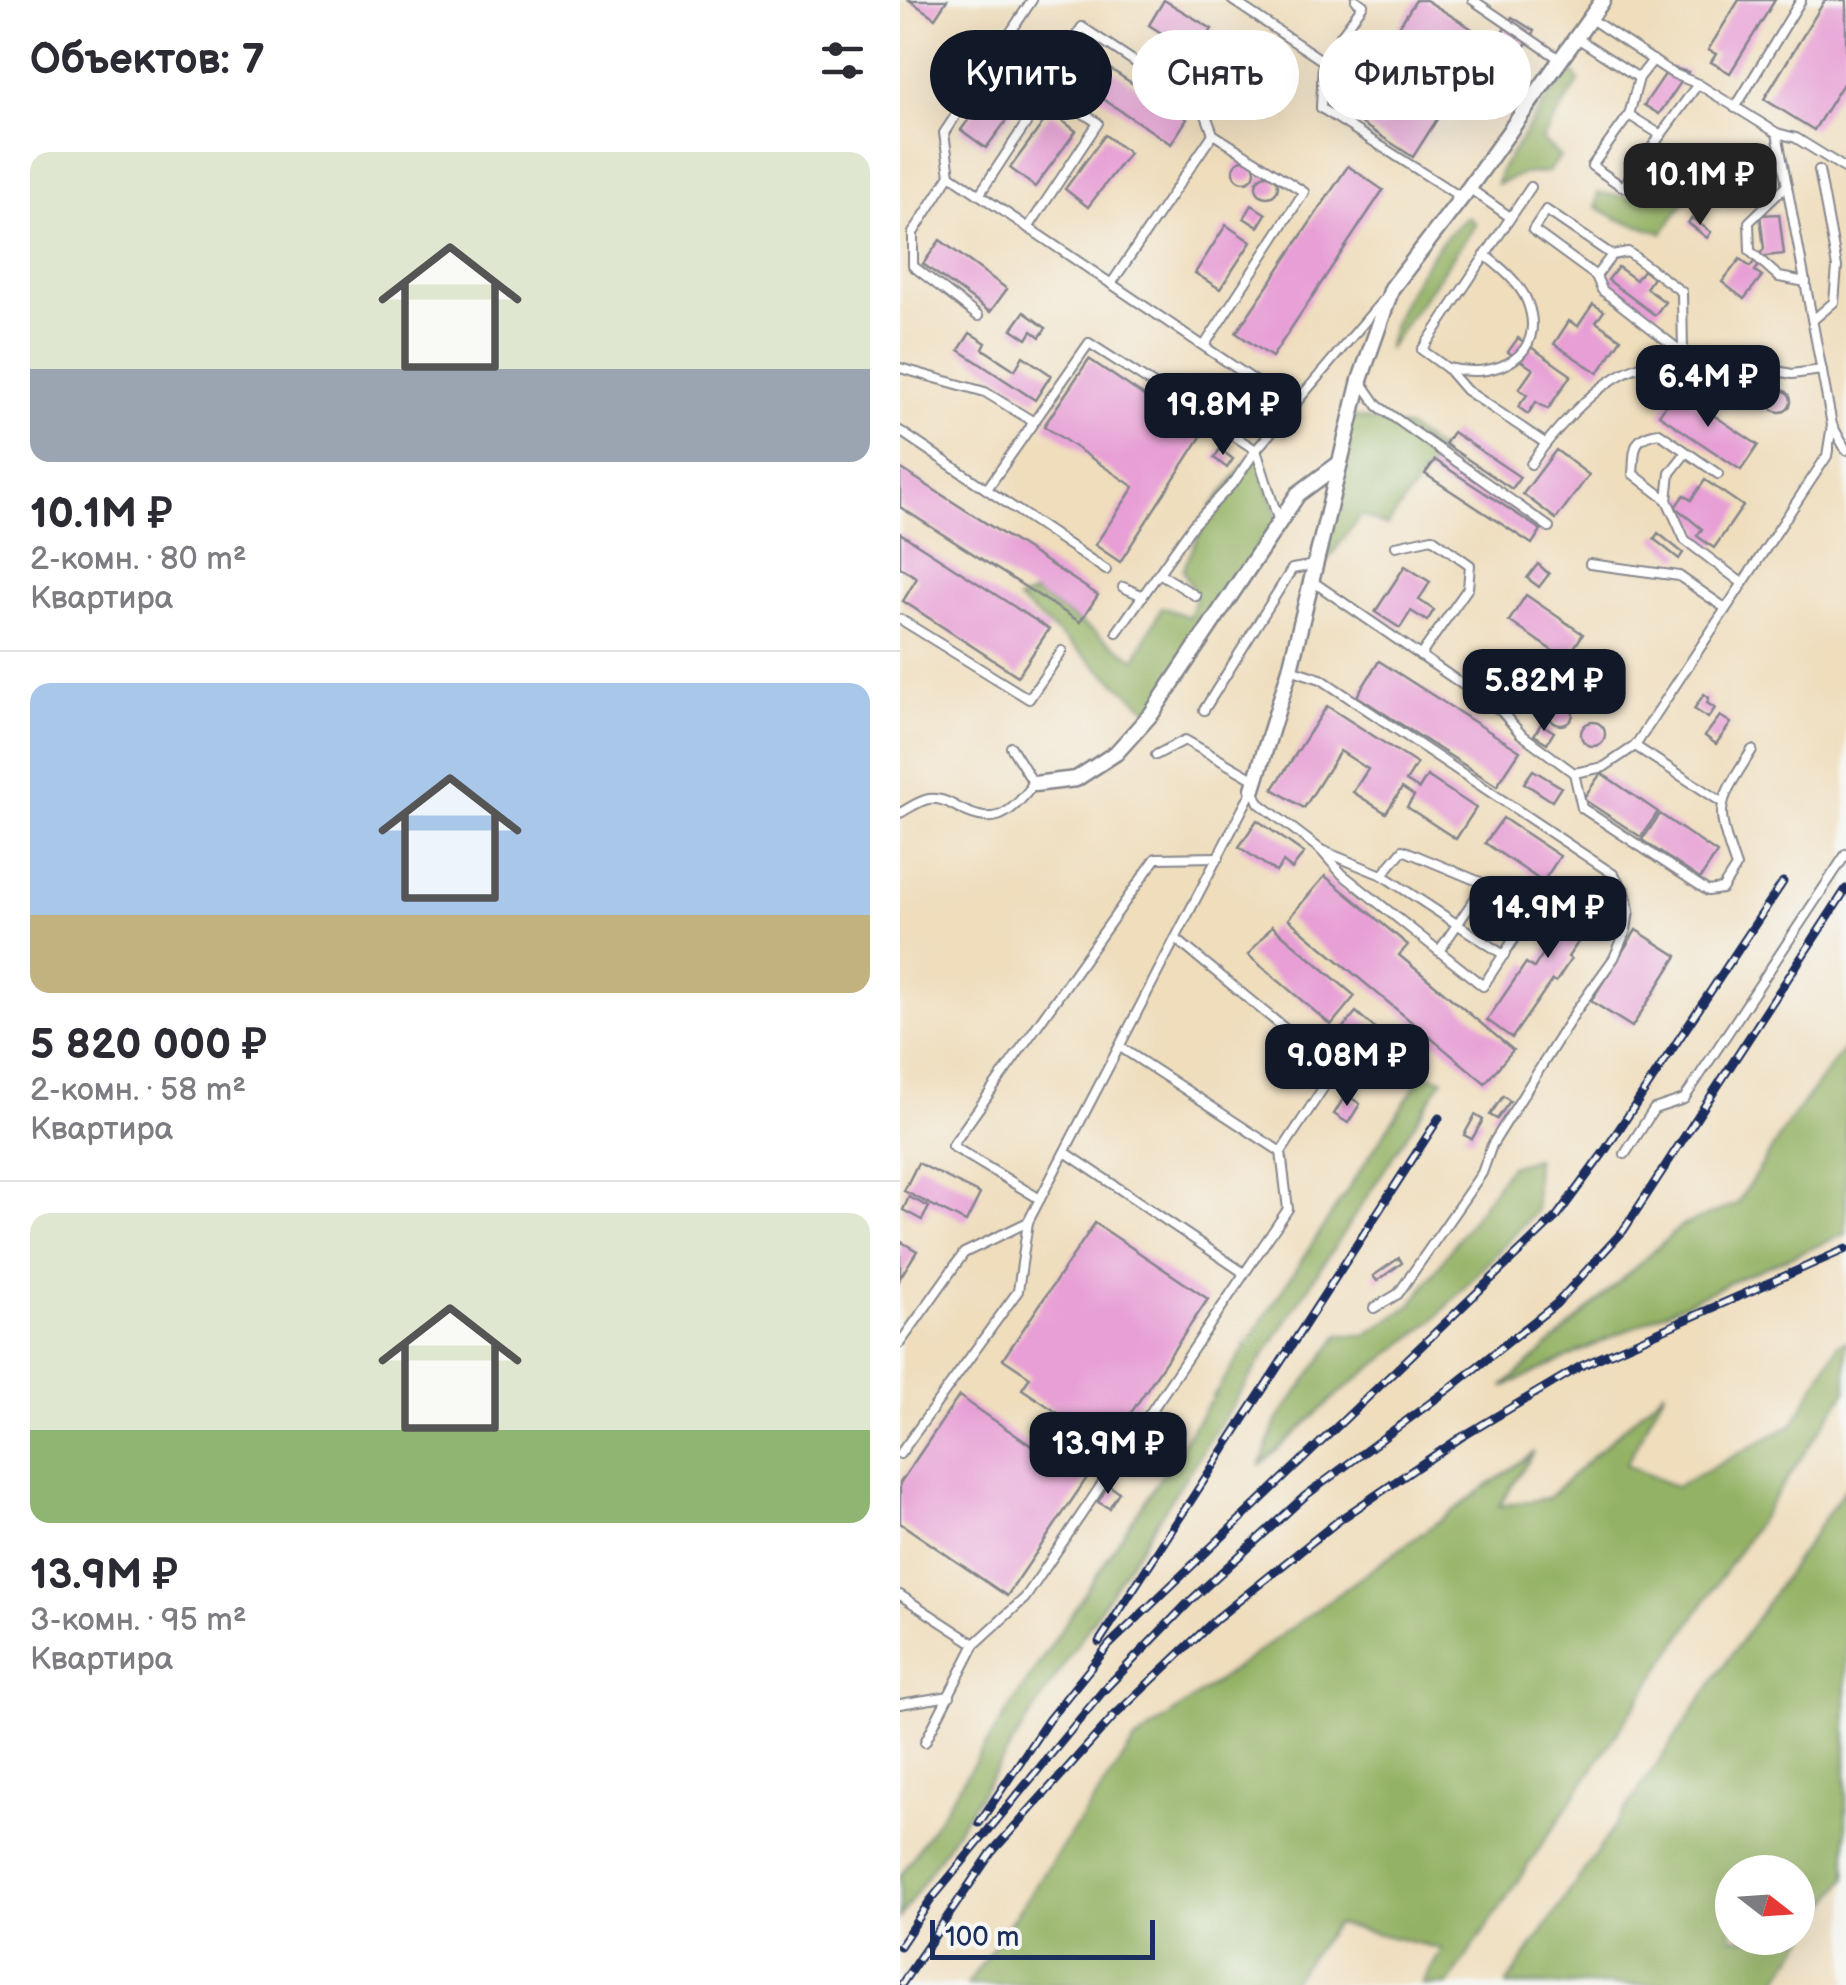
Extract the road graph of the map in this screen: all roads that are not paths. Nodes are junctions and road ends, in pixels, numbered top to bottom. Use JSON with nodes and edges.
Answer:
{"nodes":[{"id":1,"x":1032,"y":0,"type":"edge"},
{"id":2,"x":1232,"y":0,"type":"edge"},
{"id":3,"x":1356,"y":0,"type":"edge"},
{"id":4,"x":1474,"y":0,"type":"edge"},
{"id":5,"x":1603,"y":0,"type":"edge"},
{"id":6,"x":1801,"y":0,"type":"edge"},
{"id":7,"x":1591,"y":19,"type":"junction"},
{"id":8,"x":1345,"y":30,"type":"edge"},
{"id":9,"x":1577,"y":38,"type":"junction"},
{"id":10,"x":1112,"y":47,"type":"edge"},
{"id":11,"x":1319,"y":58,"type":"edge"},
{"id":12,"x":1561,"y":60,"type":"junction"},
{"id":13,"x":1653,"y":60,"type":"junction"},
{"id":14,"x":1640,"y":78,"type":"junction"},
{"id":15,"x":1698,"y":84,"type":"junction"},
{"id":16,"x":1736,"y":108,"type":"junction"},
{"id":17,"x":1629,"y":114,"type":"junction"},
{"id":18,"x":1028,"y":120,"type":"edge"},
{"id":19,"x":1093,"y":120,"type":"edge"},
{"id":20,"x":1341,"y":120,"type":"edge"},
{"id":21,"x":1777,"y":133,"type":"junction"},
{"id":22,"x":1213,"y":134,"type":"junction"},
{"id":23,"x":1661,"y":135,"type":"junction"},
{"id":24,"x":1846,"y":169,"type":"edge"},
{"id":25,"x":1819,"y":170,"type":"dead end"},
{"id":26,"x":950,"y":175,"type":"junction"},
{"id":27,"x":1787,"y":185,"type":"junction"},
{"id":28,"x":1531,"y":187,"type":"dead end"},
{"id":29,"x":1465,"y":193,"type":"junction"},
{"id":30,"x":979,"y":194,"type":"junction"},
{"id":31,"x":1510,"y":218,"type":"junction"},
{"id":32,"x":1028,"y":228,"type":"junction"},
{"id":33,"x":1485,"y":255,"type":"junction"},
{"id":34,"x":1612,"y":255,"type":"junction"},
{"id":35,"x":1596,"y":276,"type":"junction"},
{"id":36,"x":1806,"y":282,"type":"junction"},
{"id":37,"x":1111,"y":284,"type":"junction"},
{"id":38,"x":1392,"y":288,"type":"junction"},
{"id":39,"x":978,"y":316,"type":"dead end"},
{"id":40,"x":1813,"y":320,"type":"junction"},
{"id":41,"x":1204,"y":346,"type":"junction"},
{"id":42,"x":1683,"y":352,"type":"junction"},
{"id":43,"x":1738,"y":363,"type":"junction"},
{"id":44,"x":900,"y":368,"type":"edge"},
{"id":45,"x":1447,"y":368,"type":"junction"},
{"id":46,"x":1822,"y":370,"type":"junction"},
{"id":47,"x":1360,"y":380,"type":"junction"},
{"id":48,"x":1296,"y":404,"type":"junction"},
{"id":49,"x":1034,"y":422,"type":"junction"},
{"id":50,"x":1832,"y":425,"type":"junction"},
{"id":51,"x":900,"y":431,"type":"edge"},
{"id":52,"x":1545,"y":443,"type":"junction"},
{"id":53,"x":1256,"y":450,"type":"junction"},
{"id":54,"x":1846,"y":450,"type":"edge"},
{"id":55,"x":1685,"y":454,"type":"junction"},
{"id":56,"x":1340,"y":463,"type":"junction"},
{"id":57,"x":1530,"y":464,"type":"dead end"},
{"id":58,"x":1718,"y":474,"type":"dead end"},
{"id":59,"x":987,"y":489,"type":"junction"},
{"id":60,"x":1668,"y":500,"type":"junction"},
{"id":61,"x":1279,"y":522,"type":"junction"},
{"id":62,"x":1550,"y":527,"type":"dead end"},
{"id":63,"x":1396,"y":546,"type":"dead end"},
{"id":64,"x":1590,"y":564,"type":"dead end"},
{"id":65,"x":1315,"y":565,"type":"junction"},
{"id":66,"x":1106,"y":570,"type":"dead end"},
{"id":67,"x":1159,"y":573,"type":"junction"},
{"id":68,"x":1312,"y":581,"type":"junction"},
{"id":69,"x":1742,"y":583,"type":"junction"},
{"id":70,"x":1122,"y":587,"type":"dead end"},
{"id":71,"x":1143,"y":596,"type":"junction"},
{"id":72,"x":1196,"y":596,"type":"dead end"},
{"id":73,"x":1726,"y":608,"type":"junction"},
{"id":74,"x":900,"y":618,"type":"edge"},
{"id":75,"x":1118,"y":632,"type":"dead end"},
{"id":76,"x":1062,"y":650,"type":"dead end"},
{"id":77,"x":1420,"y":656,"type":"junction"},
{"id":78,"x":1290,"y":669,"type":"junction"},
{"id":79,"x":1204,"y":710,"type":"dead end"},
{"id":80,"x":1011,"y":746,"type":"dead end"},
{"id":81,"x":1634,"y":746,"type":"junction"},
{"id":82,"x":1752,"y":750,"type":"dead end"},
{"id":83,"x":1156,"y":755,"type":"dead end"},
{"id":84,"x":1574,"y":773,"type":"junction"},
{"id":85,"x":1034,"y":784,"type":"junction"},
{"id":86,"x":1254,"y":785,"type":"junction"},
{"id":87,"x":1720,"y":801,"type":"junction"},
{"id":88,"x":900,"y":813,"type":"edge"},
{"id":89,"x":1322,"y":850,"type":"junction"},
{"id":90,"x":1846,"y":854,"type":"edge"},
{"id":91,"x":1220,"y":857,"type":"junction"},
{"id":92,"x":1382,"y":875,"type":"junction"},
{"id":93,"x":1485,"y":884,"type":"junction"},
{"id":94,"x":1458,"y":924,"type":"junction"},
{"id":95,"x":1176,"y":940,"type":"junction"},
{"id":96,"x":1439,"y":951,"type":"junction"},
{"id":97,"x":1504,"y":954,"type":"junction"},
{"id":98,"x":1120,"y":1046,"type":"junction"},
{"id":99,"x":1405,"y":1050,"type":"dead end"},
{"id":100,"x":1335,"y":1070,"type":"junction"},
{"id":101,"x":1064,"y":1152,"type":"junction"},
{"id":102,"x":1281,"y":1152,"type":"junction"},
{"id":103,"x":1625,"y":1154,"type":"dead end"},
{"id":104,"x":1040,"y":1199,"type":"junction"},
{"id":105,"x":1028,"y":1222,"type":"junction"},
{"id":106,"x":1244,"y":1273,"type":"junction"},
{"id":107,"x":1374,"y":1308,"type":"dead end"},
{"id":108,"x":900,"y":1343,"type":"edge"},
{"id":109,"x":900,"y":1454,"type":"edge"},
{"id":110,"x":900,"y":1595,"type":"edge"},
{"id":111,"x":975,"y":1644,"type":"junction"},
{"id":112,"x":950,"y":1696,"type":"junction"},
{"id":113,"x":900,"y":1704,"type":"edge"},
{"id":114,"x":926,"y":1742,"type":"dead end"}],
"edges":[{"from":1,"to":26,"type":"lane"},
{"from":2,"to":11,"type":"lane"},
{"from":3,"to":8,"type":"lane"},
{"from":4,"to":12,"type":"lane"},
{"from":5,"to":7,"type":"street"},
{"from":6,"to":16,"type":"lane"},
{"from":7,"to":9,"type":"street"},
{"from":7,"to":13,"type":"lane"},
{"from":9,"to":12,"type":"street"},
{"from":9,"to":14,"type":"lane"},
{"from":10,"to":22,"type":"lane"},
{"from":12,"to":29,"type":"street"},
{"from":13,"to":14,"type":"lane"},
{"from":13,"to":15,"type":"lane"},
{"from":14,"to":17,"type":"lane"},
{"from":15,"to":16,"type":"lane"},
{"from":15,"to":23,"type":"lane"},
{"from":16,"to":21,"type":"lane"},
{"from":17,"to":23,"type":"lane"},
{"from":17,"to":23,"type":"lane"},
{"from":18,"to":30,"type":"lane"},
{"from":19,"to":32,"type":"lane"},
{"from":20,"to":29,"type":"lane"},
{"from":21,"to":24,"type":"lane"},
{"from":21,"to":27,"type":"lane"},
{"from":22,"to":37,"type":"lane"},
{"from":22,"to":41,"type":"lane"},
{"from":25,"to":40,"type":"lane"},
{"from":26,"to":30,"type":"lane"},
{"from":26,"to":39,"type":"lane"},
{"from":27,"to":36,"type":"lane"},
{"from":27,"to":36,"type":"lane"},
{"from":28,"to":31,"type":"lane"},
{"from":29,"to":31,"type":"lane"},
{"from":29,"to":38,"type":"street"},
{"from":30,"to":32,"type":"lane"},
{"from":31,"to":33,"type":"lane"},
{"from":32,"to":37,"type":"lane"},
{"from":33,"to":45,"type":"lane"},
{"from":33,"to":45,"type":"lane"},
{"from":34,"to":35,"type":"lane"},
{"from":34,"to":35,"type":"lane"},
{"from":34,"to":42,"type":"lane"},
{"from":35,"to":42,"type":"lane"},
{"from":36,"to":40,"type":"lane"},
{"from":37,"to":41,"type":"lane"},
{"from":38,"to":47,"type":"street"},
{"from":38,"to":48,"type":"lane"},
{"from":40,"to":46,"type":"lane"},
{"from":41,"to":48,"type":"lane"},
{"from":42,"to":43,"type":"lane"},
{"from":42,"to":43,"type":"lane"},
{"from":42,"to":52,"type":"lane"},
{"from":43,"to":46,"type":"lane"},
{"from":44,"to":49,"type":"lane"},
{"from":45,"to":52,"type":"lane"},
{"from":46,"to":50,"type":"lane"},
{"from":47,"to":56,"type":"street"},
{"from":47,"to":62,"type":"lane"},
{"from":48,"to":53,"type":"lane"},
{"from":49,"to":53,"type":"lane"},
{"from":49,"to":59,"type":"lane"},
{"from":50,"to":54,"type":"lane"},
{"from":50,"to":69,"type":"lane"},
{"from":51,"to":59,"type":"lane"},
{"from":52,"to":57,"type":"lane"},
{"from":53,"to":61,"type":"lane"},
{"from":53,"to":67,"type":"lane"},
{"from":55,"to":58,"type":"lane"},
{"from":55,"to":60,"type":"lane"},
{"from":55,"to":60,"type":"lane"},
{"from":56,"to":61,"type":"street"},
{"from":56,"to":65,"type":"street"},
{"from":59,"to":66,"type":"lane"},
{"from":60,"to":69,"type":"lane"},
{"from":61,"to":85,"type":"street"},
{"from":63,"to":77,"type":"lane"},
{"from":64,"to":73,"type":"lane"},
{"from":65,"to":68,"type":"street"},
{"from":65,"to":79,"type":"lane"},
{"from":67,"to":71,"type":"lane"},
{"from":67,"to":72,"type":"lane"},
{"from":68,"to":77,"type":"lane"},
{"from":68,"to":78,"type":"street"},
{"from":69,"to":73,"type":"lane"},
{"from":70,"to":71,"type":"lane"},
{"from":71,"to":75,"type":"lane"},
{"from":73,"to":81,"type":"lane"},
{"from":74,"to":76,"type":"lane"},
{"from":77,"to":84,"type":"lane"},
{"from":78,"to":86,"type":"street"},
{"from":78,"to":107,"type":"lane"},
{"from":80,"to":85,"type":"lane"},
{"from":81,"to":84,"type":"lane"},
{"from":81,"to":87,"type":"lane"},
{"from":82,"to":87,"type":"lane"},
{"from":83,"to":86,"type":"lane"},
{"from":84,"to":87,"type":"lane"},
{"from":85,"to":88,"type":"lane"},
{"from":86,"to":89,"type":"lane"},
{"from":86,"to":91,"type":"lane"},
{"from":89,"to":92,"type":"lane"},
{"from":89,"to":96,"type":"lane"},
{"from":90,"to":103,"type":"lane"},
{"from":91,"to":95,"type":"lane"},
{"from":91,"to":104,"type":"lane"},
{"from":92,"to":93,"type":"lane"},
{"from":92,"to":94,"type":"lane"},
{"from":93,"to":94,"type":"lane"},
{"from":93,"to":97,"type":"lane"},
{"from":94,"to":96,"type":"lane"},
{"from":94,"to":97,"type":"lane"},
{"from":95,"to":98,"type":"lane"},
{"from":95,"to":100,"type":"lane"},
{"from":96,"to":97,"type":"lane"},
{"from":98,"to":101,"type":"lane"},
{"from":98,"to":102,"type":"lane"},
{"from":99,"to":100,"type":"lane"},
{"from":100,"to":102,"type":"lane"},
{"from":101,"to":104,"type":"lane"},
{"from":101,"to":106,"type":"lane"},
{"from":102,"to":106,"type":"lane"},
{"from":104,"to":105,"type":"lane"},
{"from":105,"to":108,"type":"lane"},
{"from":105,"to":109,"type":"lane"},
{"from":106,"to":111,"type":"lane"},
{"from":110,"to":111,"type":"lane"},
{"from":111,"to":112,"type":"lane"},
{"from":112,"to":113,"type":"lane"},
{"from":112,"to":114,"type":"lane"}]}
